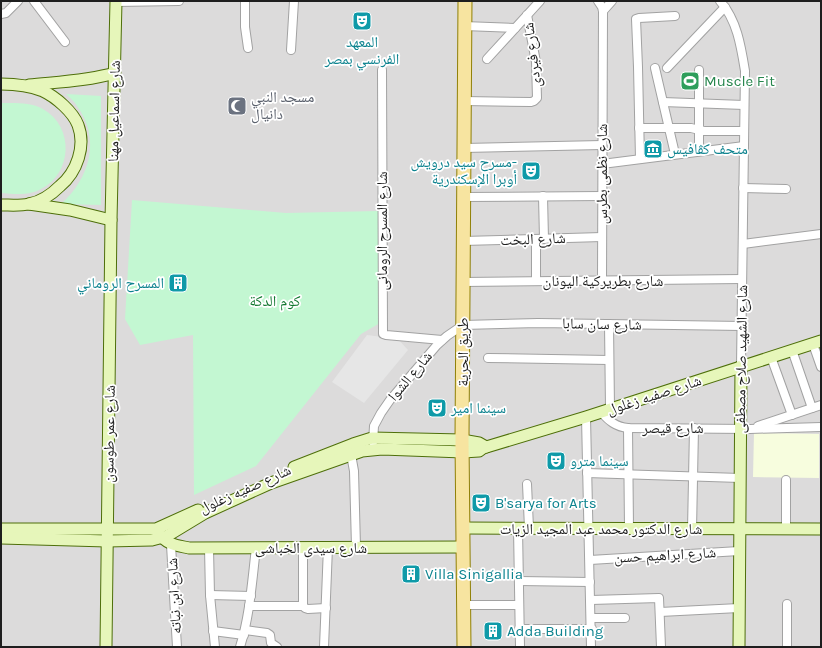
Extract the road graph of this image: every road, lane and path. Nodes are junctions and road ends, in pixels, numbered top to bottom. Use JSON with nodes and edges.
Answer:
{"nodes":[{"id":1,"x":18,"y":1,"type":"edge"},
{"id":2,"x":34,"y":1,"type":"edge"},
{"id":3,"x":116,"y":1,"type":"edge"},
{"id":4,"x":179,"y":1,"type":"edge"},
{"id":5,"x":245,"y":1,"type":"edge"},
{"id":6,"x":294,"y":1,"type":"edge"},
{"id":7,"x":465,"y":1,"type":"edge"},
{"id":8,"x":540,"y":1,"type":"edge"},
{"id":9,"x":598,"y":1,"type":"edge"},
{"id":10,"x":612,"y":1,"type":"edge"},
{"id":11,"x":722,"y":4,"type":"edge"},
{"id":12,"x":603,"y":11,"type":"junction"},
{"id":13,"x":1,"y":14,"type":"edge"},
{"id":14,"x":527,"y":15,"type":"junction"},
{"id":15,"x":675,"y":16,"type":"dead end"},
{"id":16,"x":464,"y":26,"type":"junction"},
{"id":17,"x":515,"y":28,"type":"junction"},
{"id":18,"x":65,"y":42,"type":"dead end"},
{"id":19,"x":248,"y":48,"type":"dead end"},
{"id":20,"x":290,"y":50,"type":"dead end"},
{"id":21,"x":487,"y":59,"type":"dead end"},
{"id":22,"x":655,"y":68,"type":"dead end"},
{"id":23,"x":668,"y":68,"type":"dead end"},
{"id":24,"x":382,"y":70,"type":"dead end"},
{"id":25,"x":699,"y":70,"type":"dead end"},
{"id":26,"x":115,"y":73,"type":"junction"},
{"id":27,"x":1,"y":84,"type":"edge"},
{"id":28,"x":21,"y":86,"type":"junction"},
{"id":29,"x":464,"y":101,"type":"junction"},
{"id":30,"x":663,"y":102,"type":"junction"},
{"id":31,"x":699,"y":103,"type":"junction"},
{"id":32,"x":744,"y":105,"type":"junction"},
{"id":33,"x":668,"y":127,"type":"junction"},
{"id":34,"x":639,"y":128,"type":"junction"},
{"id":35,"x":699,"y":130,"type":"junction"},
{"id":36,"x":744,"y":131,"type":"junction"},
{"id":37,"x":602,"y":145,"type":"junction"},
{"id":38,"x":744,"y":146,"type":"junction"},
{"id":39,"x":464,"y":148,"type":"junction"},
{"id":40,"x":699,"y":151,"type":"junction"},
{"id":41,"x":675,"y":154,"type":"junction"},
{"id":42,"x":640,"y":159,"type":"junction"},
{"id":43,"x":602,"y":164,"type":"junction"},
{"id":44,"x":743,"y":188,"type":"junction"},
{"id":45,"x":786,"y":189,"type":"dead end"},
{"id":46,"x":544,"y":196,"type":"junction"},
{"id":47,"x":602,"y":196,"type":"junction"},
{"id":48,"x":464,"y":197,"type":"junction"},
{"id":49,"x":29,"y":204,"type":"junction"},
{"id":50,"x":1,"y":206,"type":"edge"},
{"id":51,"x":111,"y":220,"type":"junction"},
{"id":52,"x":821,"y":234,"type":"edge"},
{"id":53,"x":602,"y":237,"type":"junction"},
{"id":54,"x":540,"y":239,"type":"junction"},
{"id":55,"x":463,"y":241,"type":"junction"},
{"id":56,"x":743,"y":244,"type":"junction"},
{"id":57,"x":742,"y":279,"type":"junction"},
{"id":58,"x":536,"y":281,"type":"junction"},
{"id":59,"x":602,"y":281,"type":"junction"},
{"id":60,"x":463,"y":282,"type":"junction"},
{"id":61,"x":609,"y":324,"type":"junction"},
{"id":62,"x":463,"y":325,"type":"junction"},
{"id":63,"x":742,"y":326,"type":"junction"},
{"id":64,"x":442,"y":340,"type":"junction"},
{"id":65,"x":817,"y":342,"type":"edge"},
{"id":66,"x":792,"y":350,"type":"junction"},
{"id":67,"x":770,"y":357,"type":"junction"},
{"id":68,"x":488,"y":358,"type":"dead end"},
{"id":69,"x":609,"y":360,"type":"junction"},
{"id":70,"x":741,"y":366,"type":"junction"},
{"id":71,"x":821,"y":367,"type":"edge"},
{"id":72,"x":821,"y":405,"type":"edge"},
{"id":73,"x":812,"y":408,"type":"junction"},
{"id":74,"x":606,"y":411,"type":"junction"},
{"id":75,"x":792,"y":415,"type":"junction"},
{"id":76,"x":586,"y":417,"type":"junction"},
{"id":77,"x":821,"y":427,"type":"edge"},
{"id":78,"x":628,"y":428,"type":"junction"},
{"id":79,"x":694,"y":428,"type":"junction"},
{"id":80,"x":745,"y":429,"type":"junction"},
{"id":81,"x":373,"y":444,"type":"junction"},
{"id":82,"x":463,"y":446,"type":"junction"},
{"id":83,"x":347,"y":452,"type":"junction"},
{"id":84,"x":587,"y":473,"type":"junction"},
{"id":85,"x":628,"y":475,"type":"junction"},
{"id":86,"x":693,"y":477,"type":"junction"},
{"id":87,"x":740,"y":478,"type":"junction"},
{"id":88,"x":786,"y":480,"type":"dead end"},
{"id":89,"x":527,"y":484,"type":"dead end"},
{"id":90,"x":463,"y":528,"type":"junction"},
{"id":91,"x":523,"y":528,"type":"junction"},
{"id":92,"x":589,"y":528,"type":"junction"},
{"id":93,"x":629,"y":528,"type":"junction"},
{"id":94,"x":1,"y":529,"type":"edge"},
{"id":95,"x":108,"y":529,"type":"junction"},
{"id":96,"x":692,"y":530,"type":"junction"},
{"id":97,"x":740,"y":530,"type":"junction"},
{"id":98,"x":786,"y":530,"type":"junction"},
{"id":99,"x":821,"y":530,"type":"edge"},
{"id":100,"x":159,"y":533,"type":"junction"},
{"id":101,"x":1,"y":538,"type":"edge"},
{"id":102,"x":107,"y":541,"type":"junction"},
{"id":103,"x":172,"y":545,"type":"junction"},
{"id":104,"x":356,"y":547,"type":"junction"},
{"id":105,"x":463,"y":547,"type":"junction"},
{"id":106,"x":209,"y":548,"type":"junction"},
{"id":107,"x":256,"y":548,"type":"junction"},
{"id":108,"x":303,"y":548,"type":"junction"},
{"id":109,"x":328,"y":548,"type":"junction"},
{"id":110,"x":739,"y":551,"type":"junction"},
{"id":111,"x":590,"y":560,"type":"junction"},
{"id":112,"x":519,"y":581,"type":"junction"},
{"id":113,"x":590,"y":582,"type":"junction"},
{"id":114,"x":210,"y":595,"type":"junction"},
{"id":115,"x":251,"y":596,"type":"junction"},
{"id":116,"x":591,"y":600,"type":"junction"},
{"id":117,"x":787,"y":604,"type":"dead end"},
{"id":118,"x":463,"y":605,"type":"junction"},
{"id":119,"x":519,"y":605,"type":"junction"},
{"id":120,"x":249,"y":606,"type":"junction"},
{"id":121,"x":303,"y":606,"type":"junction"},
{"id":122,"x":326,"y":608,"type":"junction"},
{"id":123,"x":739,"y":608,"type":"junction"},
{"id":124,"x":660,"y":612,"type":"junction"},
{"id":125,"x":591,"y":618,"type":"junction"},
{"id":126,"x":625,"y":618,"type":"dead end"},
{"id":127,"x":519,"y":628,"type":"junction"},
{"id":128,"x":592,"y":629,"type":"junction"},
{"id":129,"x":213,"y":631,"type":"junction"},
{"id":130,"x":244,"y":633,"type":"junction"},
{"id":131,"x":106,"y":647,"type":"edge"},
{"id":132,"x":177,"y":647,"type":"edge"},
{"id":133,"x":216,"y":647,"type":"edge"},
{"id":134,"x":240,"y":647,"type":"edge"},
{"id":135,"x":277,"y":647,"type":"edge"},
{"id":136,"x":324,"y":647,"type":"edge"},
{"id":137,"x":464,"y":647,"type":"edge"},
{"id":138,"x":520,"y":647,"type":"edge"},
{"id":139,"x":591,"y":647,"type":"edge"},
{"id":140,"x":661,"y":647,"type":"edge"},
{"id":141,"x":739,"y":647,"type":"edge"},
{"id":142,"x":787,"y":647,"type":"edge"}],
"edges":[{"from":1,"to":13,"type":"street"},
{"from":2,"to":18,"type":"street"},
{"from":3,"to":4,"type":"street"},
{"from":3,"to":26,"type":"main road","name":"شارع اسماعيل مهنا"},
{"from":5,"to":19,"type":"street"},
{"from":6,"to":20,"type":"street"},
{"from":7,"to":16,"type":"main road","name":"طريق الحرية"},
{"from":8,"to":14,"type":"street"},
{"from":9,"to":12,"type":"street"},
{"from":10,"to":12,"type":"street"},
{"from":11,"to":23,"type":"street"},
{"from":11,"to":32,"type":"street","name":"شارع الشهيد صلاح مصطفى"},
{"from":12,"to":37,"type":"street","name":"شارع نظمى بطرس"},
{"from":14,"to":17,"type":"street"},
{"from":14,"to":29,"type":"street","name":"شارع فيردى"},
{"from":15,"to":34,"type":"street"},
{"from":16,"to":17,"type":"street"},
{"from":16,"to":29,"type":"main road","name":"طريق الحرية"},
{"from":17,"to":21,"type":"street"},
{"from":22,"to":30,"type":"street"},
{"from":24,"to":64,"type":"street","name":"شارع المسرح الرومانى"},
{"from":25,"to":31,"type":"street"},
{"from":26,"to":28,"type":"main road"},
{"from":26,"to":51,"type":"main road","name":"شارع اسماعيل مهنا"},
{"from":27,"to":28,"type":"main road"},
{"from":28,"to":49,"type":"main road"},
{"from":29,"to":39,"type":"main road","name":"طريق الحرية"},
{"from":30,"to":31,"type":"street"},
{"from":30,"to":33,"type":"street"},
{"from":31,"to":32,"type":"street"},
{"from":31,"to":35,"type":"street"},
{"from":32,"to":36,"type":"street","name":"شارع الشهيد صلاح مصطفى"},
{"from":33,"to":34,"type":"street"},
{"from":33,"to":35,"type":"street"},
{"from":33,"to":41,"type":"street"},
{"from":34,"to":42,"type":"street"},
{"from":35,"to":36,"type":"street"},
{"from":35,"to":40,"type":"street"},
{"from":36,"to":38,"type":"street","name":"شارع الشهيد صلاح مصطفى"},
{"from":37,"to":39,"type":"street"},
{"from":37,"to":43,"type":"street","name":"شارع نظمى بطرس"},
{"from":38,"to":40,"type":"street"},
{"from":38,"to":44,"type":"street","name":"شارع الشهيد صلاح مصطفى"},
{"from":39,"to":48,"type":"main road","name":"طريق الحرية"},
{"from":40,"to":41,"type":"street"},
{"from":41,"to":42,"type":"street"},
{"from":42,"to":43,"type":"street"},
{"from":43,"to":47,"type":"street","name":"شارع نظمى بطرس"},
{"from":44,"to":45,"type":"street"},
{"from":44,"to":56,"type":"street","name":"شارع الشهيد صلاح مصطفى"},
{"from":46,"to":47,"type":"street"},
{"from":46,"to":48,"type":"street"},
{"from":46,"to":54,"type":"street"},
{"from":47,"to":53,"type":"street","name":"شارع نظمى بطرس"},
{"from":48,"to":55,"type":"main road","name":"طريق الحرية"},
{"from":49,"to":50,"type":"main road"},
{"from":49,"to":51,"type":"main road"},
{"from":51,"to":95,"type":"main road","name":"شارع عمر طوسون"},
{"from":52,"to":56,"type":"street"},
{"from":53,"to":54,"type":"street","name":"شارع البخت"},
{"from":53,"to":59,"type":"street","name":"شارع نظمى بطرس"},
{"from":54,"to":55,"type":"street","name":"شارع البخت"},
{"from":54,"to":58,"type":"street"},
{"from":55,"to":60,"type":"main road","name":"طريق الحرية"},
{"from":56,"to":57,"type":"street","name":"شارع الشهيد صلاح مصطفى"},
{"from":57,"to":59,"type":"street","name":"شارع بطريركية اليونان"},
{"from":57,"to":63,"type":"street","name":"شارع الشهيد صلاح مصطفى"},
{"from":58,"to":59,"type":"street","name":"شارع بطريركية اليونان"},
{"from":58,"to":60,"type":"street","name":"شارع بطريركية اليونان"},
{"from":60,"to":62,"type":"main road","name":"طريق الحرية"},
{"from":61,"to":62,"type":"street","name":"شارع سان سابا"},
{"from":61,"to":63,"type":"street","name":"شارع سان سابا"},
{"from":61,"to":69,"type":"street"},
{"from":62,"to":64,"type":"street","name":"شارع الشوا"},
{"from":62,"to":82,"type":"main road","name":"طريق الحرية"},
{"from":63,"to":70,"type":"street","name":"شارع الشهيد صلاح مصطفى"},
{"from":64,"to":81,"type":"street","name":"شارع الشوا"},
{"from":65,"to":66,"type":"main road","name":"شارع صفيه زغلول"},
{"from":65,"to":71,"type":"street"},
{"from":66,"to":67,"type":"main road","name":"شارع صفيه زغلول"},
{"from":66,"to":73,"type":"street"},
{"from":67,"to":70,"type":"main road","name":"شارع صفيه زغلول"},
{"from":67,"to":75,"type":"street"},
{"from":68,"to":69,"type":"street"},
{"from":69,"to":74,"type":"street"},
{"from":70,"to":74,"type":"main road","name":"شارع صفيه زغلول"},
{"from":70,"to":80,"type":"main road","name":"شارع الشهيد صلاح مصطفى"},
{"from":72,"to":73,"type":"street"},
{"from":73,"to":75,"type":"street"},
{"from":74,"to":76,"type":"main road","name":"شارع صفيه زغلول"},
{"from":74,"to":78,"type":"street","name":"شارع قيصر"},
{"from":75,"to":80,"type":"street"},
{"from":76,"to":82,"type":"main road","name":"شارع صفيه زغلول"},
{"from":76,"to":84,"type":"street"},
{"from":77,"to":80,"type":"street","name":"شارع قيصر"},
{"from":78,"to":79,"type":"street","name":"شارع قيصر"},
{"from":78,"to":85,"type":"street"},
{"from":79,"to":80,"type":"street","name":"شارع قيصر"},
{"from":79,"to":86,"type":"street"},
{"from":80,"to":87,"type":"main road","name":"شارع الشهيد صلاح مصطفى"},
{"from":81,"to":82,"type":"main road","name":"شارع صفيه زغلول"},
{"from":81,"to":83,"type":"main road","name":"شارع صفيه زغلول"},
{"from":82,"to":90,"type":"main road","name":"طريق الحرية"},
{"from":83,"to":100,"type":"main road","name":"شارع صفيه زغلول"},
{"from":83,"to":104,"type":"street"},
{"from":84,"to":85,"type":"street"},
{"from":84,"to":92,"type":"street"},
{"from":85,"to":86,"type":"street"},
{"from":85,"to":93,"type":"street"},
{"from":86,"to":87,"type":"street"},
{"from":86,"to":96,"type":"street"},
{"from":87,"to":97,"type":"main road","name":"شارع الشهيد صلاح مصطفى"},
{"from":88,"to":98,"type":"street"},
{"from":89,"to":91,"type":"street"},
{"from":90,"to":91,"type":"main road","name":"شارع الدكتور محمد عبد المجيد الزيات"},
{"from":90,"to":105,"type":"main road","name":"طريق الحرية"},
{"from":91,"to":92,"type":"main road","name":"شارع الدكتور محمد عبد المجيد الزيات"},
{"from":91,"to":112,"type":"street"},
{"from":92,"to":93,"type":"main road","name":"شارع الدكتور محمد عبد المجيد الزيات"},
{"from":92,"to":111,"type":"street"},
{"from":93,"to":96,"type":"main road","name":"شارع الدكتور محمد عبد المجيد الزيات"},
{"from":94,"to":95,"type":"main road","name":"شارع صفيه زغلول"},
{"from":95,"to":100,"type":"main road","name":"شارع صفيه زغلول"},
{"from":95,"to":102,"type":"main road","name":"شارع عمر طوسون"},
{"from":96,"to":97,"type":"main road","name":"شارع الدكتور محمد عبد المجيد الزيات"},
{"from":97,"to":98,"type":"main road","name":"شارع الدكتور محمد عبد المجيد الزيات"},
{"from":97,"to":110,"type":"main road","name":"شارع الشهيد صلاح مصطفى"},
{"from":98,"to":99,"type":"main road","name":"شارع الدكتور محمد عبد المجيد الزيات"},
{"from":100,"to":102,"type":"main road","name":"شارع صفيه زغلول"},
{"from":100,"to":103,"type":"main road"},
{"from":101,"to":102,"type":"main road","name":"شارع صفيه زغلول"},
{"from":102,"to":131,"type":"main road","name":"شارع عمر طوسون"},
{"from":103,"to":106,"type":"main road","name":"شارع سيدى الخباشى"},
{"from":103,"to":132,"type":"street","name":"شارع ابن نباته"},
{"from":104,"to":105,"type":"main road","name":"شارع سيدى الخباشى"},
{"from":104,"to":109,"type":"main road","name":"شارع سيدى الخباشى"},
{"from":105,"to":118,"type":"main road","name":"طريق الحرية"},
{"from":106,"to":107,"type":"main road","name":"شارع سيدى الخباشى"},
{"from":106,"to":114,"type":"street"},
{"from":107,"to":108,"type":"main road","name":"شارع سيدى الخباشى"},
{"from":107,"to":115,"type":"street"},
{"from":108,"to":109,"type":"main road","name":"شارع سيدى الخباشى"},
{"from":108,"to":121,"type":"street"},
{"from":109,"to":122,"type":"street"},
{"from":110,"to":111,"type":"street","name":"شارع ابراهيم حسن"},
{"from":110,"to":123,"type":"main road","name":"شارع الشهيد صلاح مصطفى"},
{"from":111,"to":113,"type":"street"},
{"from":112,"to":113,"type":"street"},
{"from":112,"to":119,"type":"street"},
{"from":113,"to":116,"type":"street"},
{"from":114,"to":115,"type":"street"},
{"from":114,"to":129,"type":"street"},
{"from":115,"to":120,"type":"street"},
{"from":116,"to":124,"type":"street"},
{"from":116,"to":125,"type":"street"},
{"from":117,"to":142,"type":"street"},
{"from":118,"to":119,"type":"street"},
{"from":118,"to":137,"type":"main road","name":"طريق الحرية"},
{"from":119,"to":127,"type":"street"},
{"from":120,"to":121,"type":"street"},
{"from":120,"to":130,"type":"street"},
{"from":121,"to":122,"type":"street"},
{"from":122,"to":136,"type":"street"},
{"from":123,"to":124,"type":"street"},
{"from":123,"to":141,"type":"main road","name":"شارع الشهيد صلاح مصطفى"},
{"from":124,"to":140,"type":"street"},
{"from":125,"to":126,"type":"street"},
{"from":125,"to":128,"type":"street"},
{"from":127,"to":128,"type":"street"},
{"from":127,"to":138,"type":"street"},
{"from":128,"to":139,"type":"street"},
{"from":129,"to":130,"type":"street"},
{"from":129,"to":133,"type":"street"},
{"from":130,"to":134,"type":"street"},
{"from":130,"to":135,"type":"street"}]}
